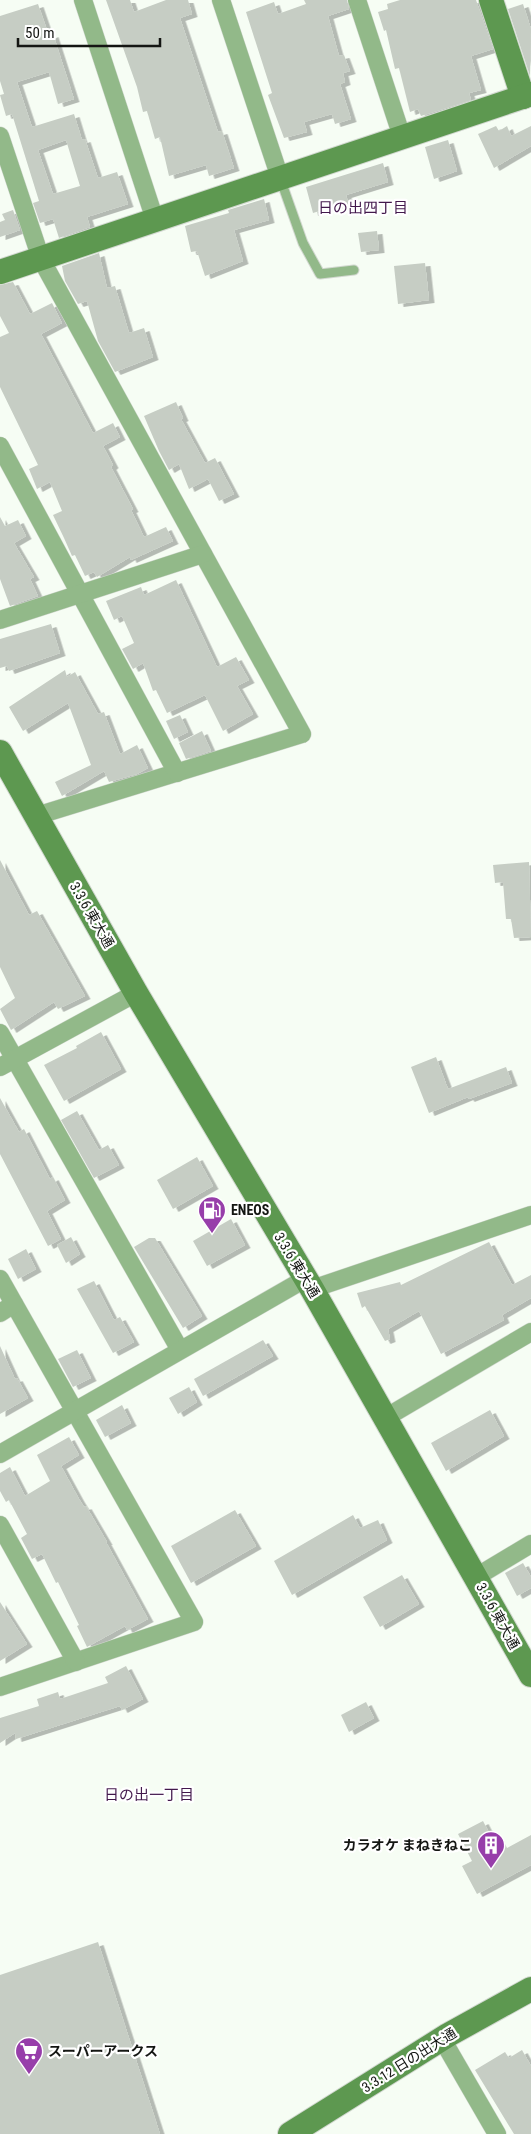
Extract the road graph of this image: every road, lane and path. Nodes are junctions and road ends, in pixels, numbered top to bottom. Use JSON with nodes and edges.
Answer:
{"nodes":[{"id":1,"x":84,"y":0,"type":"edge"},
{"id":2,"x":221,"y":0,"type":"edge"},
{"id":3,"x":357,"y":0,"type":"edge"},
{"id":4,"x":491,"y":0,"type":"edge"},
{"id":5,"x":527,"y":95,"type":"edge"},
{"id":6,"x":0,"y":136,"type":"edge"},
{"id":7,"x":402,"y":137,"type":"junction"},
{"id":8,"x":280,"y":178,"type":"junction"},
{"id":9,"x":155,"y":220,"type":"junction"},
{"id":10,"x":40,"y":259,"type":"junction"},
{"id":11,"x":354,"y":270,"type":"dead end"},
{"id":12,"x":0,"y":272,"type":"edge"},
{"id":13,"x":0,"y":446,"type":"edge"},
{"id":14,"x":203,"y":554,"type":"junction"},
{"id":15,"x":81,"y":593,"type":"junction"},
{"id":16,"x":0,"y":620,"type":"edge"},
{"id":17,"x":0,"y":752,"type":"edge"},
{"id":18,"x":177,"y":773,"type":"junction"},
{"id":19,"x":36,"y":816,"type":"junction"},
{"id":20,"x":136,"y":993,"type":"junction"},
{"id":21,"x":0,"y":1033,"type":"edge"},
{"id":22,"x":7,"y":1063,"type":"edge"},
{"id":23,"x":531,"y":1215,"type":"edge"},
{"id":24,"x":0,"y":1279,"type":"edge"},
{"id":25,"x":308,"y":1284,"type":"junction"},
{"id":26,"x":7,"y":1309,"type":"edge"},
{"id":27,"x":531,"y":1332,"type":"edge"},
{"id":28,"x":180,"y":1350,"type":"junction"},
{"id":29,"x":75,"y":1411,"type":"junction"},
{"id":30,"x":385,"y":1418,"type":"junction"},
{"id":31,"x":0,"y":1454,"type":"edge"},
{"id":32,"x":0,"y":1525,"type":"edge"},
{"id":33,"x":531,"y":1544,"type":"edge"},
{"id":34,"x":476,"y":1577,"type":"junction"},
{"id":35,"x":76,"y":1662,"type":"junction"},
{"id":36,"x":531,"y":1675,"type":"edge"},
{"id":37,"x":0,"y":1687,"type":"edge"},
{"id":38,"x":531,"y":1989,"type":"edge"},
{"id":39,"x":442,"y":2039,"type":"junction"},
{"id":40,"x":291,"y":2134,"type":"edge"},
{"id":41,"x":497,"y":2134,"type":"edge"}],
"edges":[{"from":1,"to":9,"type":"street"},
{"from":2,"to":8,"type":"street"},
{"from":3,"to":7,"type":"street"},
{"from":4,"to":5,"type":"street"},
{"from":5,"to":7,"type":"street"},
{"from":6,"to":10,"type":"street"},
{"from":7,"to":8,"type":"street"},
{"from":8,"to":9,"type":"street"},
{"from":8,"to":11,"type":"lane"},
{"from":9,"to":10,"type":"street"},
{"from":10,"to":12,"type":"street"},
{"from":10,"to":14,"type":"street"},
{"from":13,"to":15,"type":"street"},
{"from":14,"to":15,"type":"street"},
{"from":14,"to":18,"type":"street"},
{"from":15,"to":16,"type":"street"},
{"from":15,"to":18,"type":"street"},
{"from":17,"to":19,"type":"street","name":"3.3.6 東大通"},
{"from":18,"to":19,"type":"street"},
{"from":19,"to":20,"type":"street","name":"3.3.6 東大通"},
{"from":20,"to":22,"type":"street"},
{"from":20,"to":25,"type":"street","name":"3.3.6 東大通"},
{"from":21,"to":22,"type":"street"},
{"from":22,"to":28,"type":"street"},
{"from":23,"to":25,"type":"street"},
{"from":24,"to":26,"type":"street"},
{"from":25,"to":28,"type":"street"},
{"from":25,"to":30,"type":"street","name":"3.3.6 東大通"},
{"from":26,"to":29,"type":"street"},
{"from":27,"to":30,"type":"street"},
{"from":28,"to":29,"type":"street"},
{"from":29,"to":31,"type":"street"},
{"from":29,"to":35,"type":"street"},
{"from":30,"to":34,"type":"street","name":"3.3.6 東大通"},
{"from":32,"to":35,"type":"street"},
{"from":33,"to":34,"type":"street"},
{"from":34,"to":36,"type":"street","name":"3.3.6 東大通"},
{"from":35,"to":37,"type":"street"},
{"from":38,"to":39,"type":"street","name":"3.3.12 日の出大通"},
{"from":39,"to":40,"type":"street","name":"3.3.12 日の出大通"},
{"from":39,"to":41,"type":"street"}]}
